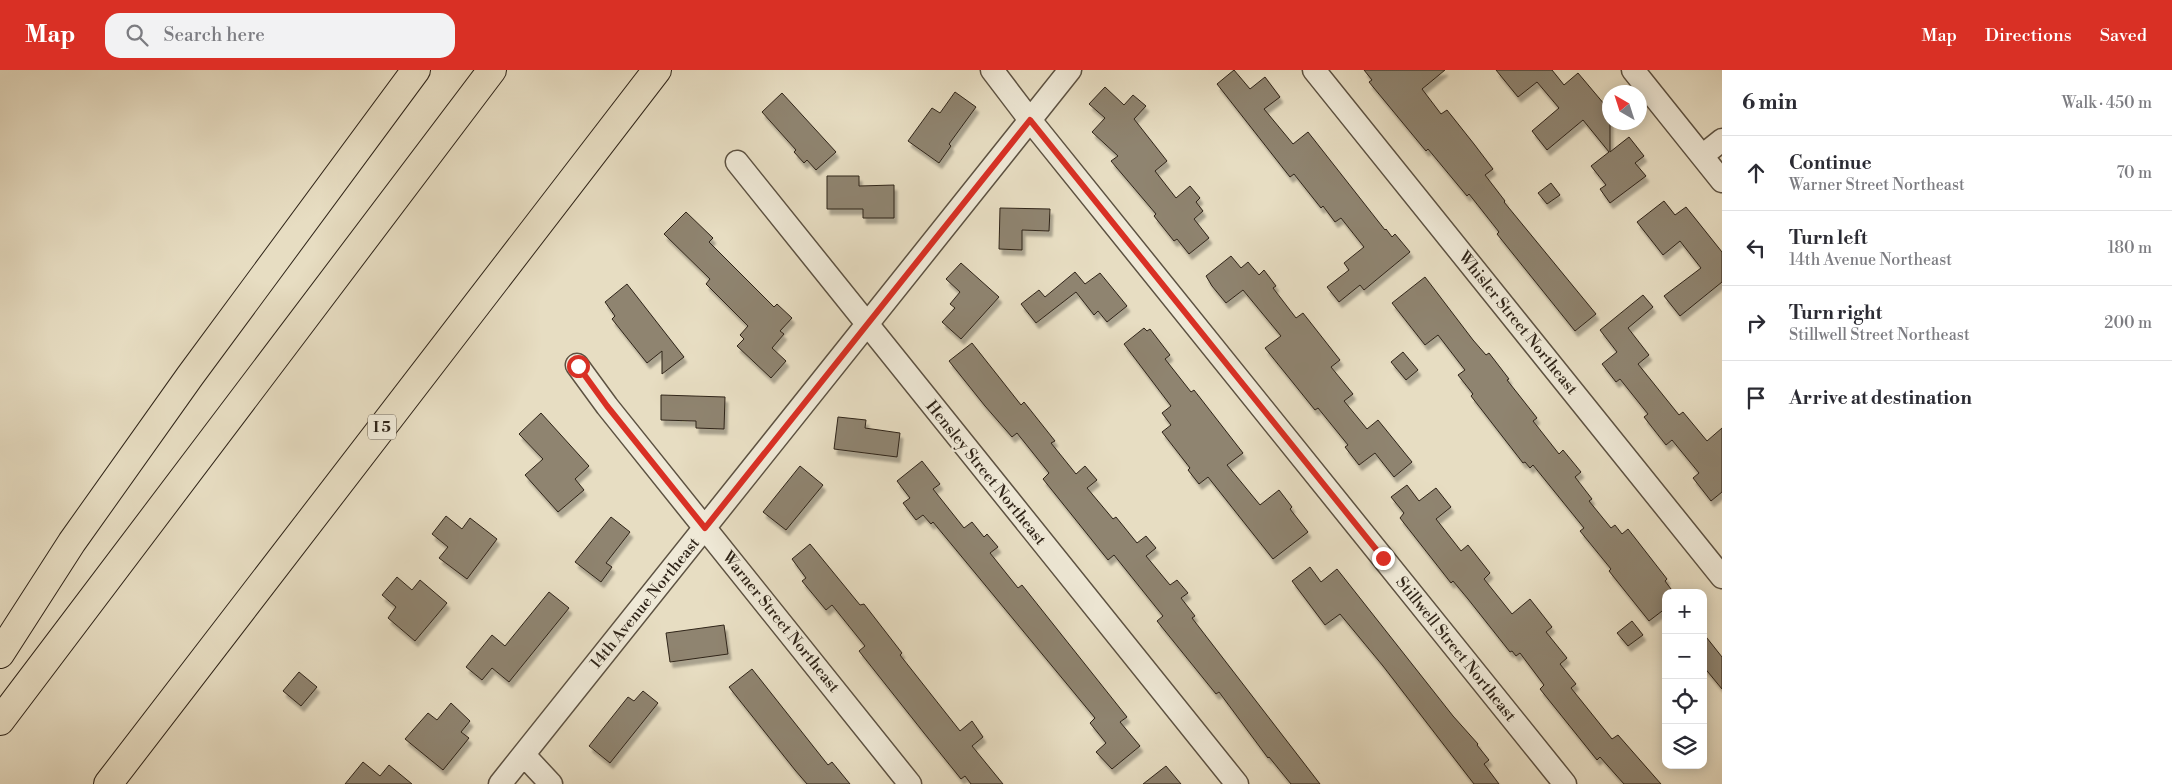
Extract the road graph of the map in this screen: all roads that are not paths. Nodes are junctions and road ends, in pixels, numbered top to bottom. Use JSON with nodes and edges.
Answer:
{"nodes":[{"id":1,"x":416,"y":70,"type":"edge"},
{"id":2,"x":492,"y":70,"type":"edge"},
{"id":3,"x":656,"y":70,"type":"edge"},
{"id":4,"x":992,"y":70,"type":"edge"},
{"id":5,"x":1070,"y":70,"type":"edge"},
{"id":6,"x":1314,"y":70,"type":"edge"},
{"id":7,"x":1633,"y":70,"type":"edge"},
{"id":8,"x":1030,"y":120,"type":"junction"},
{"id":9,"x":1722,"y":140,"type":"edge"},
{"id":10,"x":1702,"y":156,"type":"junction"},
{"id":11,"x":737,"y":162,"type":"dead end"},
{"id":12,"x":1722,"y":181,"type":"edge"},
{"id":13,"x":867,"y":325,"type":"junction"},
{"id":14,"x":578,"y":366,"type":"dead end"},
{"id":15,"x":705,"y":528,"type":"junction"},
{"id":16,"x":1722,"y":576,"type":"edge"},
{"id":17,"x":0,"y":654,"type":"edge"},
{"id":18,"x":0,"y":721,"type":"edge"},
{"id":19,"x":524,"y":754,"type":"junction"},
{"id":20,"x":108,"y":784,"type":"edge"},
{"id":21,"x":500,"y":784,"type":"edge"},
{"id":22,"x":551,"y":784,"type":"edge"},
{"id":23,"x":910,"y":784,"type":"edge"},
{"id":24,"x":1237,"y":784,"type":"edge"},
{"id":25,"x":1565,"y":784,"type":"edge"}],
"edges":[{"from":1,"to":17,"type":"highway"},
{"from":2,"to":18,"type":"highway"},
{"from":3,"to":20,"type":"highway","number":"I 5"},
{"from":4,"to":8,"type":"street","name":"Stillwell Street Northeast"},
{"from":5,"to":8,"type":"street","name":"14th Avenue Northeast"},
{"from":6,"to":16,"type":"street","name":"Whisler Street Northeast"},
{"from":7,"to":10,"type":"street"},
{"from":8,"to":13,"type":"street","name":"14th Avenue Northeast"},
{"from":8,"to":25,"type":"street","name":"Stillwell Street Northeast"},
{"from":9,"to":10,"type":"street"},
{"from":10,"to":12,"type":"street"},
{"from":11,"to":13,"type":"street","name":"Hensley Street Northeast"},
{"from":13,"to":15,"type":"street","name":"14th Avenue Northeast"},
{"from":13,"to":24,"type":"street","name":"Hensley Street Northeast"},
{"from":14,"to":15,"type":"street","name":"Warner Street Northeast"},
{"from":15,"to":19,"type":"street","name":"14th Avenue Northeast"},
{"from":15,"to":23,"type":"street","name":"Warner Street Northeast"},
{"from":19,"to":21,"type":"street","name":"14th Avenue Northeast"},
{"from":19,"to":22,"type":"street"}]}
